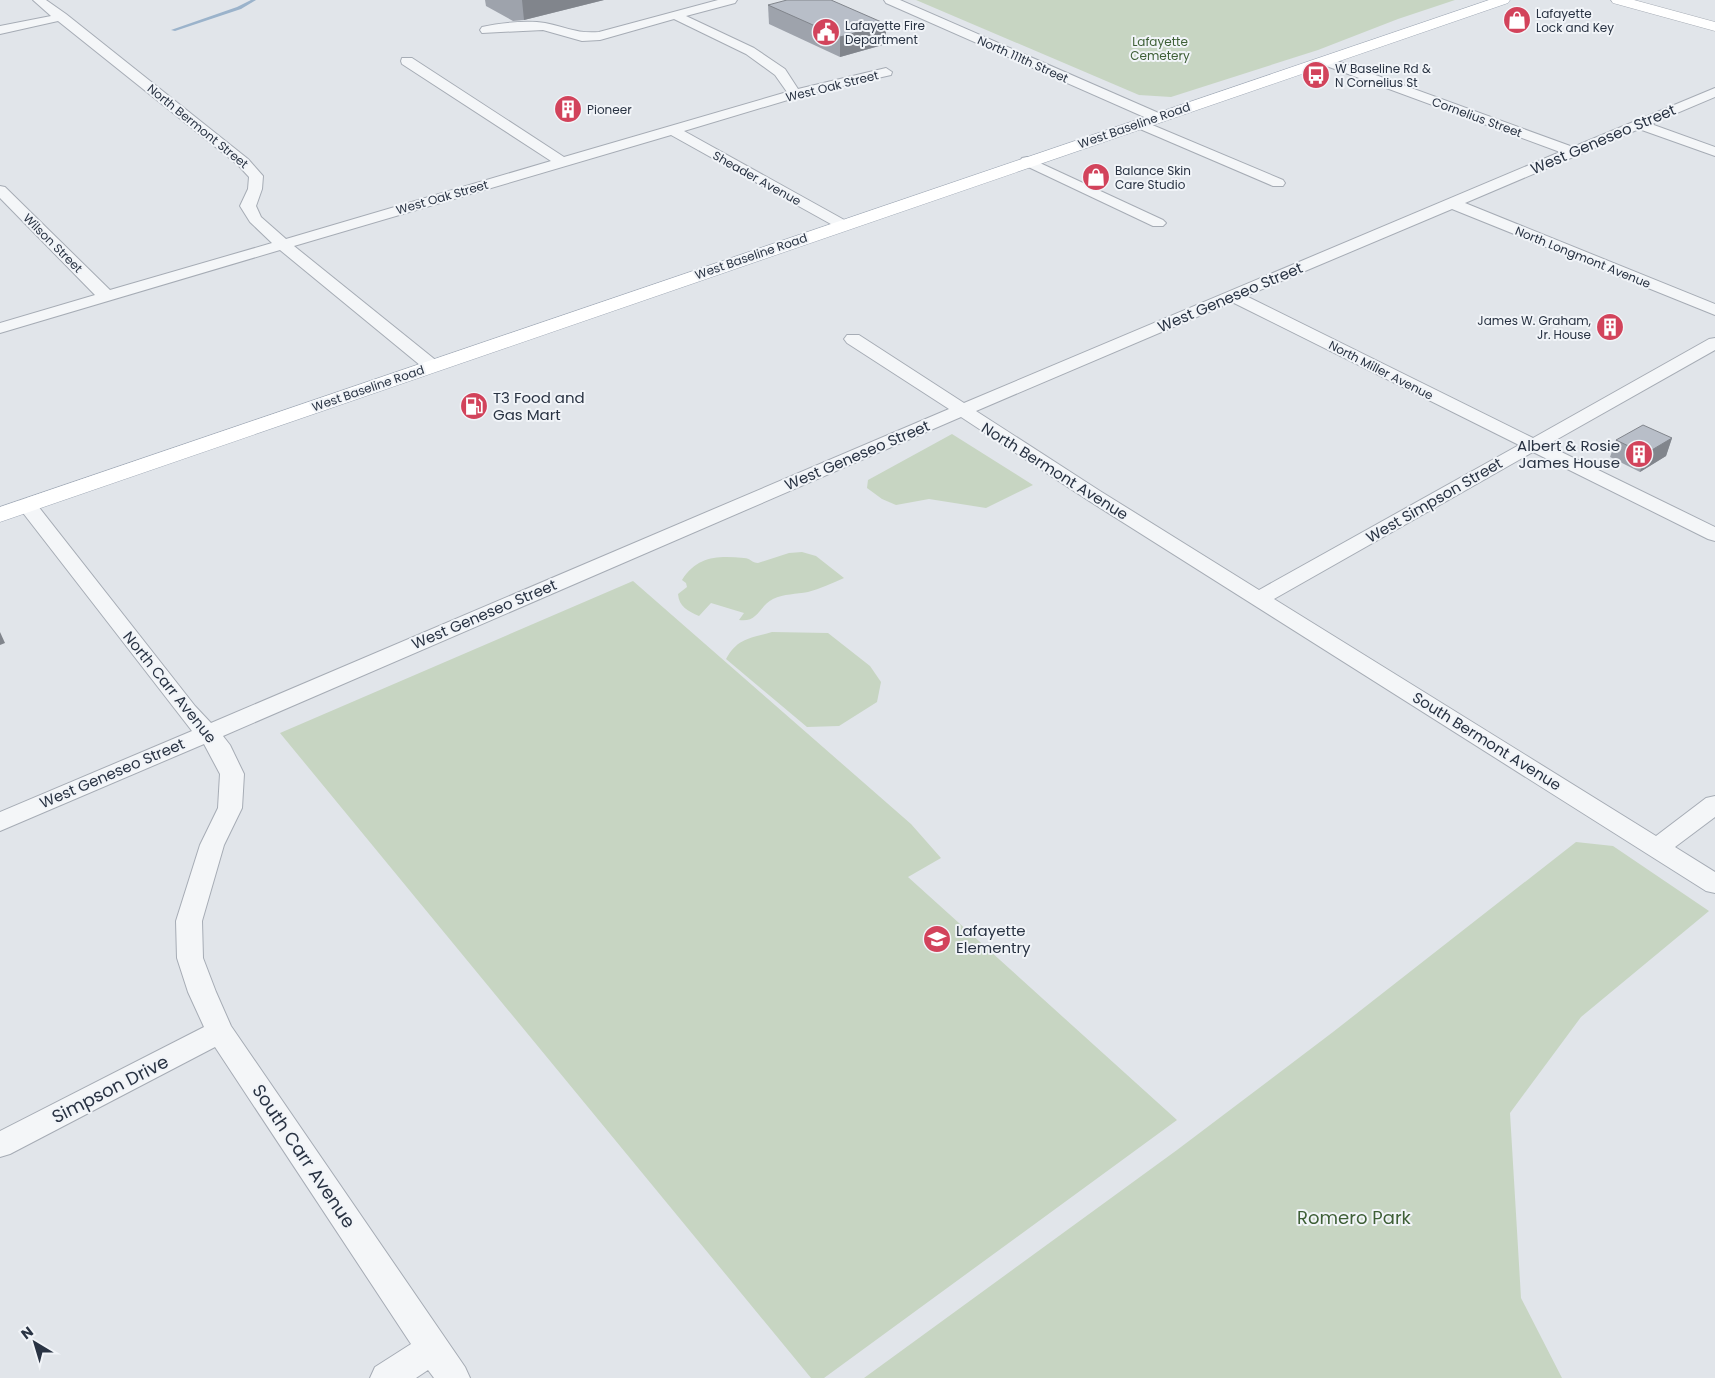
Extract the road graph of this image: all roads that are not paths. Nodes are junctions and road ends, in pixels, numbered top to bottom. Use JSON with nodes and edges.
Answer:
{"nodes":[{"id":1,"x":40,"y":0,"type":"edge"},
{"id":2,"x":731,"y":0,"type":"edge"},
{"id":3,"x":890,"y":0,"type":"edge"},
{"id":4,"x":1503,"y":0,"type":"edge"},
{"id":5,"x":1618,"y":0,"type":"edge"},
{"id":6,"x":676,"y":16,"type":"junction"},
{"id":7,"x":62,"y":17,"type":"junction"},
{"id":8,"x":1715,"y":27,"type":"edge"},
{"id":9,"x":0,"y":30,"type":"edge"},
{"id":10,"x":486,"y":30,"type":"dead end"},
{"id":11,"x":407,"y":61,"type":"dead end"},
{"id":12,"x":1326,"y":61,"type":"junction"},
{"id":13,"x":886,"y":72,"type":"dead end"},
{"id":14,"x":1715,"y":92,"type":"edge"},
{"id":15,"x":795,"y":94,"type":"junction"},
{"id":16,"x":1156,"y":117,"type":"junction"},
{"id":17,"x":1138,"y":123,"type":"junction"},
{"id":18,"x":1637,"y":124,"type":"junction"},
{"id":19,"x":672,"y":130,"type":"junction"},
{"id":20,"x":1572,"y":152,"type":"junction"},
{"id":21,"x":1715,"y":152,"type":"edge"},
{"id":22,"x":1028,"y":161,"type":"junction"},
{"id":23,"x":562,"y":162,"type":"junction"},
{"id":24,"x":1278,"y":183,"type":"dead end"},
{"id":25,"x":0,"y":190,"type":"edge"},
{"id":26,"x":1452,"y":203,"type":"junction"},
{"id":27,"x":1158,"y":224,"type":"dead end"},
{"id":28,"x":843,"y":225,"type":"junction"},
{"id":29,"x":282,"y":244,"type":"junction"},
{"id":30,"x":106,"y":296,"type":"junction"},
{"id":31,"x":1232,"y":296,"type":"junction"},
{"id":32,"x":1715,"y":310,"type":"edge"},
{"id":33,"x":0,"y":328,"type":"edge"},
{"id":34,"x":853,"y":339,"type":"dead end"},
{"id":35,"x":1715,"y":343,"type":"edge"},
{"id":36,"x":432,"y":366,"type":"junction"},
{"id":37,"x":961,"y":411,"type":"junction"},
{"id":38,"x":1531,"y":445,"type":"junction"},
{"id":39,"x":27,"y":505,"type":"junction"},
{"id":40,"x":0,"y":514,"type":"edge"},
{"id":41,"x":1715,"y":535,"type":"edge"},
{"id":42,"x":1258,"y":599,"type":"junction"},
{"id":43,"x":206,"y":733,"type":"junction"},
{"id":44,"x":1715,"y":804,"type":"edge"},
{"id":45,"x":0,"y":822,"type":"edge"},
{"id":46,"x":1657,"y":848,"type":"junction"},
{"id":47,"x":1715,"y":884,"type":"edge"},
{"id":48,"x":189,"y":921,"type":"joint"},
{"id":49,"x":220,"y":1032,"type":"junction"},
{"id":50,"x":0,"y":1145,"type":"edge"},
{"id":51,"x":433,"y":1348,"type":"junction"},
{"id":52,"x":387,"y":1378,"type":"edge"},
{"id":53,"x":453,"y":1378,"type":"edge"}],
"edges":[{"from":1,"to":7,"type":"street","name":"North Bermont Street"},
{"from":2,"to":6,"type":"street"},
{"from":3,"to":16,"type":"street","name":"North 111th Street"},
{"from":4,"to":12,"type":"main road","name":"West Baseline Road"},
{"from":5,"to":8,"type":"main road"},
{"from":6,"to":10,"type":"street"},
{"from":6,"to":15,"type":"street"},
{"from":7,"to":9,"type":"street"},
{"from":7,"to":29,"type":"street","name":"North Bermont Street"},
{"from":11,"to":23,"type":"street"},
{"from":12,"to":16,"type":"main road","name":"West Baseline Road"},
{"from":12,"to":20,"type":"street","name":"Cornelius Street"},
{"from":13,"to":15,"type":"street","name":"West Oak Street"},
{"from":14,"to":18,"type":"street","name":"West Geneseo Street"},
{"from":15,"to":19,"type":"street","name":"West Oak Street"},
{"from":16,"to":17,"type":"main road","name":"West Baseline Road"},
{"from":17,"to":22,"type":"main road","name":"West Baseline Road"},
{"from":17,"to":24,"type":"street"},
{"from":18,"to":20,"type":"street","name":"West Geneseo Street"},
{"from":18,"to":21,"type":"street"},
{"from":19,"to":23,"type":"street","name":"West Oak Street"},
{"from":19,"to":28,"type":"street","name":"Sheader Avenue"},
{"from":20,"to":26,"type":"street","name":"West Geneseo Street"},
{"from":22,"to":27,"type":"street"},
{"from":22,"to":28,"type":"main road","name":"West Baseline Road"},
{"from":23,"to":29,"type":"street","name":"West Oak Street"},
{"from":25,"to":30,"type":"street","name":"Wilson Street"},
{"from":26,"to":31,"type":"street","name":"West Geneseo Street"},
{"from":26,"to":32,"type":"street","name":"North Longmont Avenue"},
{"from":28,"to":36,"type":"main road","name":"West Baseline Road"},
{"from":29,"to":30,"type":"street","name":"West Oak Street"},
{"from":29,"to":36,"type":"street","name":"North Bermont Street"},
{"from":30,"to":33,"type":"street","name":"West Oak Street"},
{"from":31,"to":37,"type":"street","name":"West Geneseo Street"},
{"from":31,"to":38,"type":"street","name":"North Miller Avenue"},
{"from":34,"to":37,"type":"street","name":"North Bermont Avenue"},
{"from":35,"to":38,"type":"street","name":"West Simpson Street"},
{"from":36,"to":39,"type":"main road","name":"West Baseline Road"},
{"from":37,"to":42,"type":"street","name":"North Bermont Avenue"},
{"from":37,"to":43,"type":"street","name":"West Geneseo Street"},
{"from":38,"to":41,"type":"street","name":"North Miller Avenue"},
{"from":38,"to":42,"type":"street","name":"West Simpson Street"},
{"from":39,"to":40,"type":"main road","name":"West Baseline Road"},
{"from":39,"to":43,"type":"street","name":"North Carr Avenue"},
{"from":42,"to":46,"type":"street","name":"South Bermont Avenue"},
{"from":43,"to":45,"type":"street","name":"West Geneseo Street"},
{"from":43,"to":48,"type":"street","name":"North Carr Avenue"},
{"from":44,"to":46,"type":"street"},
{"from":46,"to":47,"type":"street","name":"South Bermont Avenue"},
{"from":48,"to":49,"type":"street","name":"South Carr Avenue"},
{"from":49,"to":50,"type":"street","name":"Simpson Drive"},
{"from":49,"to":51,"type":"street","name":"South Carr Avenue"},
{"from":51,"to":52,"type":"street"},
{"from":51,"to":53,"type":"street","name":"South Carr Avenue"}]}
